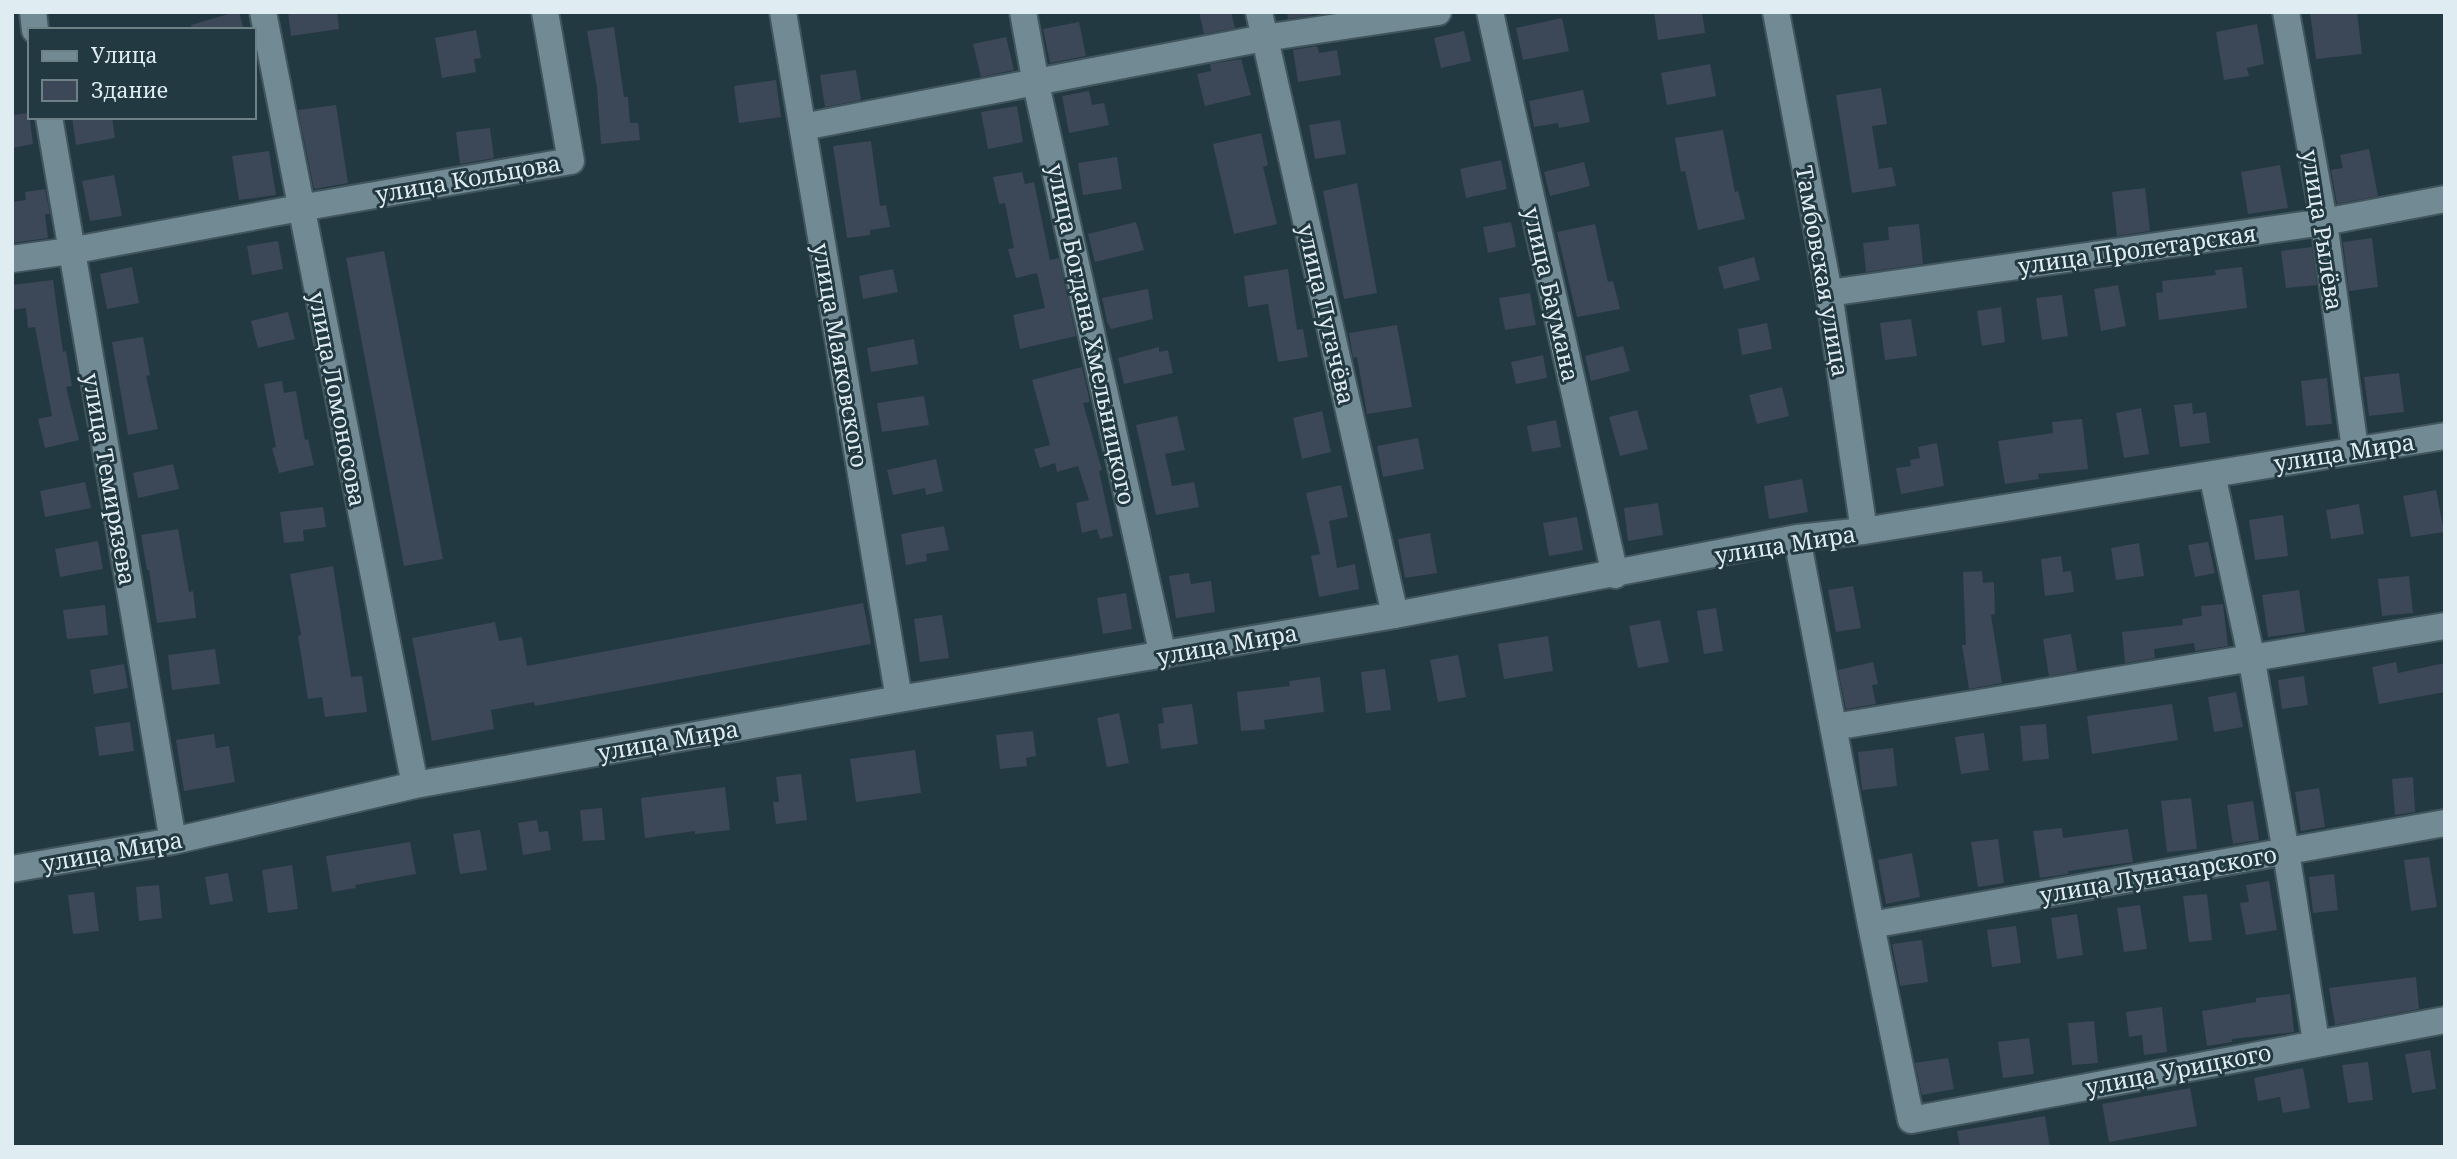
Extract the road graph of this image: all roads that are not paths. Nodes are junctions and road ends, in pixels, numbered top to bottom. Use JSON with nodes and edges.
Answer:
{"nodes":[{"id":1,"x":263,"y":12,"type":"edge"},
{"id":2,"x":545,"y":12,"type":"edge"},
{"id":3,"x":783,"y":12,"type":"edge"},
{"id":4,"x":1023,"y":12,"type":"edge"},
{"id":5,"x":1259,"y":12,"type":"edge"},
{"id":6,"x":1438,"y":12,"type":"edge"},
{"id":7,"x":1490,"y":12,"type":"edge"},
{"id":8,"x":1776,"y":12,"type":"edge"},
{"id":9,"x":2286,"y":12,"type":"edge"},
{"id":10,"x":1264,"y":38,"type":"junction"},
{"id":11,"x":1037,"y":84,"type":"junction"},
{"id":12,"x":49,"y":119,"type":"edge"},
{"id":13,"x":803,"y":127,"type":"junction"},
{"id":14,"x":2445,"y":199,"type":"edge"},
{"id":15,"x":300,"y":208,"type":"junction"},
{"id":16,"x":2324,"y":222,"type":"junction"},
{"id":17,"x":71,"y":251,"type":"junction"},
{"id":18,"x":12,"y":259,"type":"edge"},
{"id":19,"x":1829,"y":293,"type":"junction"},
{"id":20,"x":2445,"y":436,"type":"edge"},
{"id":21,"x":2355,"y":449,"type":"junction"},
{"id":22,"x":2212,"y":474,"type":"junction"},
{"id":23,"x":1864,"y":531,"type":"junction"},
{"id":24,"x":1797,"y":538,"type":"junction"},
{"id":25,"x":1615,"y":575,"type":"junction"},
{"id":26,"x":1395,"y":615,"type":"junction"},
{"id":27,"x":2445,"y":626,"type":"edge"},
{"id":28,"x":1163,"y":656,"type":"junction"},
{"id":29,"x":2251,"y":656,"type":"junction"},
{"id":30,"x":899,"y":699,"type":"junction"},
{"id":31,"x":1834,"y":727,"type":"junction"},
{"id":32,"x":415,"y":785,"type":"junction"},
{"id":33,"x":2445,"y":823,"type":"edge"},
{"id":34,"x":173,"y":841,"type":"junction"},
{"id":35,"x":2286,"y":852,"type":"junction"},
{"id":36,"x":12,"y":869,"type":"edge"},
{"id":37,"x":1871,"y":925,"type":"junction"},
{"id":38,"x":2445,"y":1020,"type":"edge"},
{"id":39,"x":2316,"y":1042,"type":"junction"}],
"edges":[{"from":1,"to":15,"type":"street","name":"улица Ломоносова"},
{"from":2,"to":15,"type":"street","name":"улица Кольцова"},
{"from":3,"to":13,"type":"street","name":"улица Маяковского"},
{"from":4,"to":11,"type":"street","name":"улица Богдана Хмельницкого"},
{"from":5,"to":10,"type":"street","name":"улица Пугачёва"},
{"from":6,"to":10,"type":"street"},
{"from":7,"to":25,"type":"street","name":"улица Баумана"},
{"from":8,"to":19,"type":"street","name":"Тамбовская улица"},
{"from":9,"to":16,"type":"street","name":"улица Рылёва"},
{"from":10,"to":11,"type":"street"},
{"from":10,"to":26,"type":"street","name":"улица Пугачёва"},
{"from":11,"to":13,"type":"street"},
{"from":11,"to":28,"type":"street","name":"улица Богдана Хмельницкого"},
{"from":12,"to":17,"type":"street","name":"улица Темирязева"},
{"from":13,"to":30,"type":"street","name":"улица Маяковского"},
{"from":14,"to":16,"type":"street","name":"улица Пролетарская"},
{"from":15,"to":17,"type":"street"},
{"from":15,"to":32,"type":"street","name":"улица Ломоносова"},
{"from":16,"to":19,"type":"street","name":"улица Пролетарская"},
{"from":16,"to":21,"type":"street","name":"улица Рылёва"},
{"from":17,"to":18,"type":"street"},
{"from":17,"to":34,"type":"street","name":"улица Темирязева"},
{"from":19,"to":23,"type":"street","name":"Тамбовская улица"},
{"from":20,"to":21,"type":"street","name":"улица Мира"},
{"from":21,"to":22,"type":"street","name":"улица Мира"},
{"from":22,"to":23,"type":"street","name":"улица Мира"},
{"from":22,"to":29,"type":"street"},
{"from":23,"to":24,"type":"street","name":"улица Мира"},
{"from":24,"to":25,"type":"street","name":"улица Мира"},
{"from":24,"to":31,"type":"street"},
{"from":25,"to":26,"type":"street","name":"улица Мира"},
{"from":26,"to":28,"type":"street","name":"улица Мира"},
{"from":27,"to":29,"type":"street"},
{"from":28,"to":30,"type":"street","name":"улица Мира"},
{"from":29,"to":31,"type":"street"},
{"from":29,"to":35,"type":"street"},
{"from":30,"to":32,"type":"street","name":"улица Мира"},
{"from":31,"to":37,"type":"street"},
{"from":32,"to":34,"type":"street","name":"улица Мира"},
{"from":33,"to":35,"type":"street","name":"улица Луначарского"},
{"from":34,"to":36,"type":"street","name":"улица Мира"},
{"from":35,"to":37,"type":"street","name":"улица Луначарского"},
{"from":35,"to":39,"type":"street"},
{"from":37,"to":39,"type":"street","name":"улица Урицкого"},
{"from":38,"to":39,"type":"street","name":"улица Урицкого"}]}
